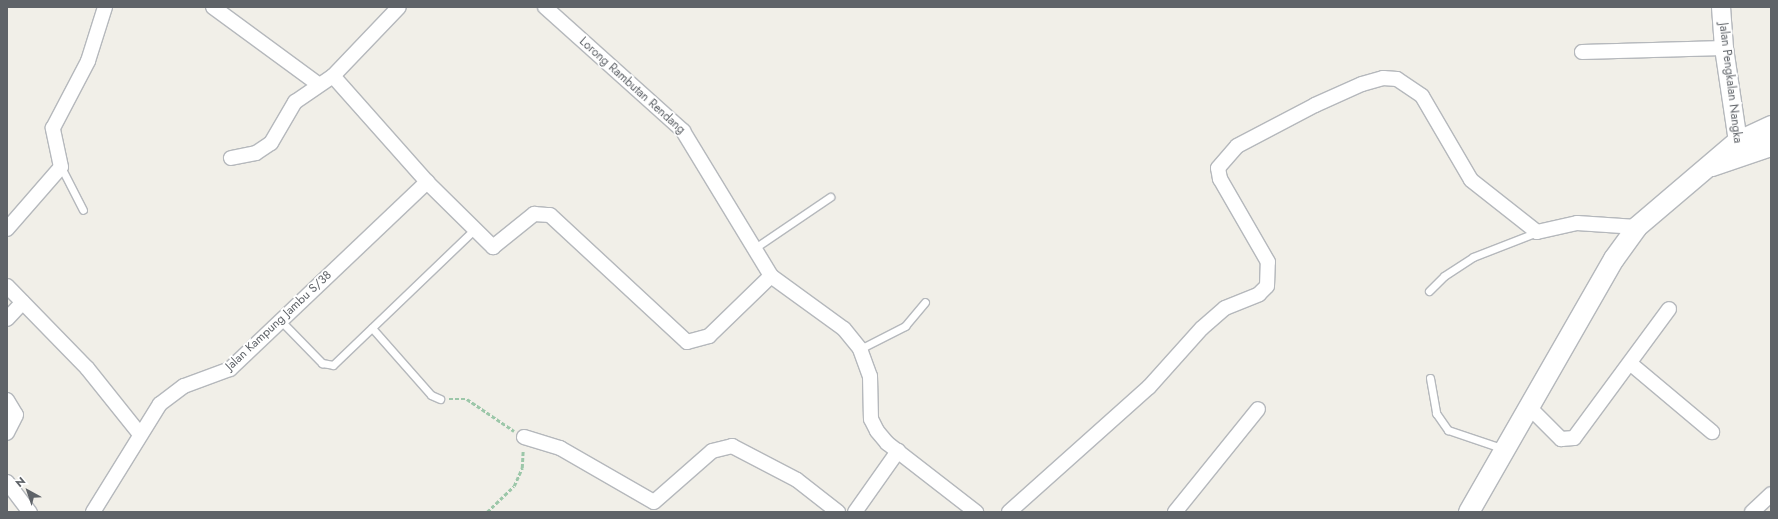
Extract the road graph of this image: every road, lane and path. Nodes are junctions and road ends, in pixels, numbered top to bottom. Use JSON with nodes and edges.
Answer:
{"nodes":[{"id":1,"x":106,"y":7,"type":"edge"},
{"id":2,"x":213,"y":7,"type":"edge"},
{"id":3,"x":399,"y":7,"type":"edge"},
{"id":4,"x":545,"y":7,"type":"edge"},
{"id":5,"x":1721,"y":7,"type":"edge"},
{"id":6,"x":1724,"y":48,"type":"junction"},
{"id":7,"x":1582,"y":52,"type":"dead end"},
{"id":8,"x":333,"y":76,"type":"junction"},
{"id":9,"x":318,"y":84,"type":"junction"},
{"id":10,"x":1771,"y":126,"type":"edge"},
{"id":11,"x":1771,"y":146,"type":"edge"},
{"id":12,"x":1739,"y":150,"type":"junction"},
{"id":13,"x":230,"y":158,"type":"dead end"},
{"id":14,"x":61,"y":167,"type":"junction"},
{"id":15,"x":427,"y":182,"type":"junction"},
{"id":16,"x":830,"y":197,"type":"dead end"},
{"id":17,"x":83,"y":210,"type":"dead end"},
{"id":18,"x":1636,"y":227,"type":"junction"},
{"id":19,"x":7,"y":229,"type":"edge"},
{"id":20,"x":474,"y":229,"type":"junction"},
{"id":21,"x":1537,"y":232,"type":"junction"},
{"id":22,"x":755,"y":248,"type":"junction"},
{"id":23,"x":771,"y":276,"type":"junction"},
{"id":24,"x":7,"y":286,"type":"edge"},
{"id":25,"x":1429,"y":292,"type":"dead end"},
{"id":26,"x":23,"y":302,"type":"junction"},
{"id":27,"x":925,"y":302,"type":"dead end"},
{"id":28,"x":1669,"y":309,"type":"dead end"},
{"id":29,"x":7,"y":319,"type":"edge"},
{"id":30,"x":281,"y":321,"type":"junction"},
{"id":31,"x":372,"y":328,"type":"junction"},
{"id":32,"x":860,"y":349,"type":"junction"},
{"id":33,"x":1631,"y":364,"type":"junction"},
{"id":34,"x":1430,"y":378,"type":"dead end"},
{"id":35,"x":440,"y":399,"type":"joint"},
{"id":36,"x":7,"y":400,"type":"edge"},
{"id":37,"x":1528,"y":406,"type":"junction"},
{"id":38,"x":1258,"y":409,"type":"dead end"},
{"id":39,"x":1712,"y":432,"type":"dead end"},
{"id":40,"x":7,"y":433,"type":"edge"},
{"id":41,"x":139,"y":433,"type":"junction"},
{"id":42,"x":524,"y":437,"type":"junction"},
{"id":43,"x":1505,"y":450,"type":"junction"},
{"id":44,"x":898,"y":451,"type":"junction"},
{"id":45,"x":7,"y":482,"type":"edge"},
{"id":46,"x":1771,"y":494,"type":"edge"},
{"id":47,"x":30,"y":512,"type":"edge"},
{"id":48,"x":93,"y":512,"type":"edge"},
{"id":49,"x":486,"y":512,"type":"edge"},
{"id":50,"x":838,"y":512,"type":"edge"},
{"id":51,"x":855,"y":512,"type":"edge"},
{"id":52,"x":976,"y":512,"type":"edge"},
{"id":53,"x":1009,"y":512,"type":"edge"},
{"id":54,"x":1175,"y":512,"type":"edge"},
{"id":55,"x":1469,"y":512,"type":"edge"},
{"id":56,"x":1752,"y":512,"type":"edge"}],
"edges":[{"from":1,"to":14,"type":"street"},
{"from":2,"to":9,"type":"street"},
{"from":3,"to":8,"type":"street"},
{"from":4,"to":22,"type":"street","name":"Lorong Rambutan Rendang"},
{"from":5,"to":6,"type":"street","name":"Jalan Pengkalan Nangka"},
{"from":6,"to":7,"type":"street"},
{"from":6,"to":12,"type":"street","name":"Jalan Pengkalan Nangka"},
{"from":8,"to":9,"type":"street"},
{"from":8,"to":15,"type":"street"},
{"from":9,"to":13,"type":"street"},
{"from":10,"to":12,"type":"main road"},
{"from":11,"to":12,"type":"main road"},
{"from":12,"to":18,"type":"main road"},
{"from":14,"to":17,"type":"lane"},
{"from":14,"to":19,"type":"street"},
{"from":15,"to":20,"type":"street"},
{"from":15,"to":30,"type":"street","name":"Jalan Kampung Jambu S/38"},
{"from":16,"to":22,"type":"lane"},
{"from":18,"to":21,"type":"street"},
{"from":18,"to":37,"type":"main road"},
{"from":20,"to":23,"type":"street"},
{"from":20,"to":31,"type":"lane"},
{"from":21,"to":25,"type":"lane"},
{"from":21,"to":53,"type":"street"},
{"from":22,"to":23,"type":"street","name":"Lorong Rambutan Rendang"},
{"from":23,"to":32,"type":"street"},
{"from":24,"to":26,"type":"street"},
{"from":26,"to":29,"type":"street"},
{"from":26,"to":41,"type":"street"},
{"from":27,"to":32,"type":"lane"},
{"from":28,"to":33,"type":"street"},
{"from":30,"to":31,"type":"lane"},
{"from":30,"to":41,"type":"street","name":"Jalan Kampung Jambu S/38"},
{"from":31,"to":35,"type":"lane"},
{"from":32,"to":44,"type":"street"},
{"from":33,"to":37,"type":"street"},
{"from":33,"to":39,"type":"street"},
{"from":34,"to":43,"type":"lane"},
{"from":35,"to":42,"type":"path"},
{"from":36,"to":40,"type":"street"},
{"from":37,"to":43,"type":"main road"},
{"from":38,"to":54,"type":"street"},
{"from":41,"to":48,"type":"street","name":"Jalan Kampung Jambu S/38"},
{"from":42,"to":49,"type":"path"},
{"from":42,"to":50,"type":"street"},
{"from":43,"to":55,"type":"main road"},
{"from":44,"to":51,"type":"street"},
{"from":44,"to":52,"type":"street"},
{"from":45,"to":47,"type":"street"},
{"from":46,"to":56,"type":"street"}]}
